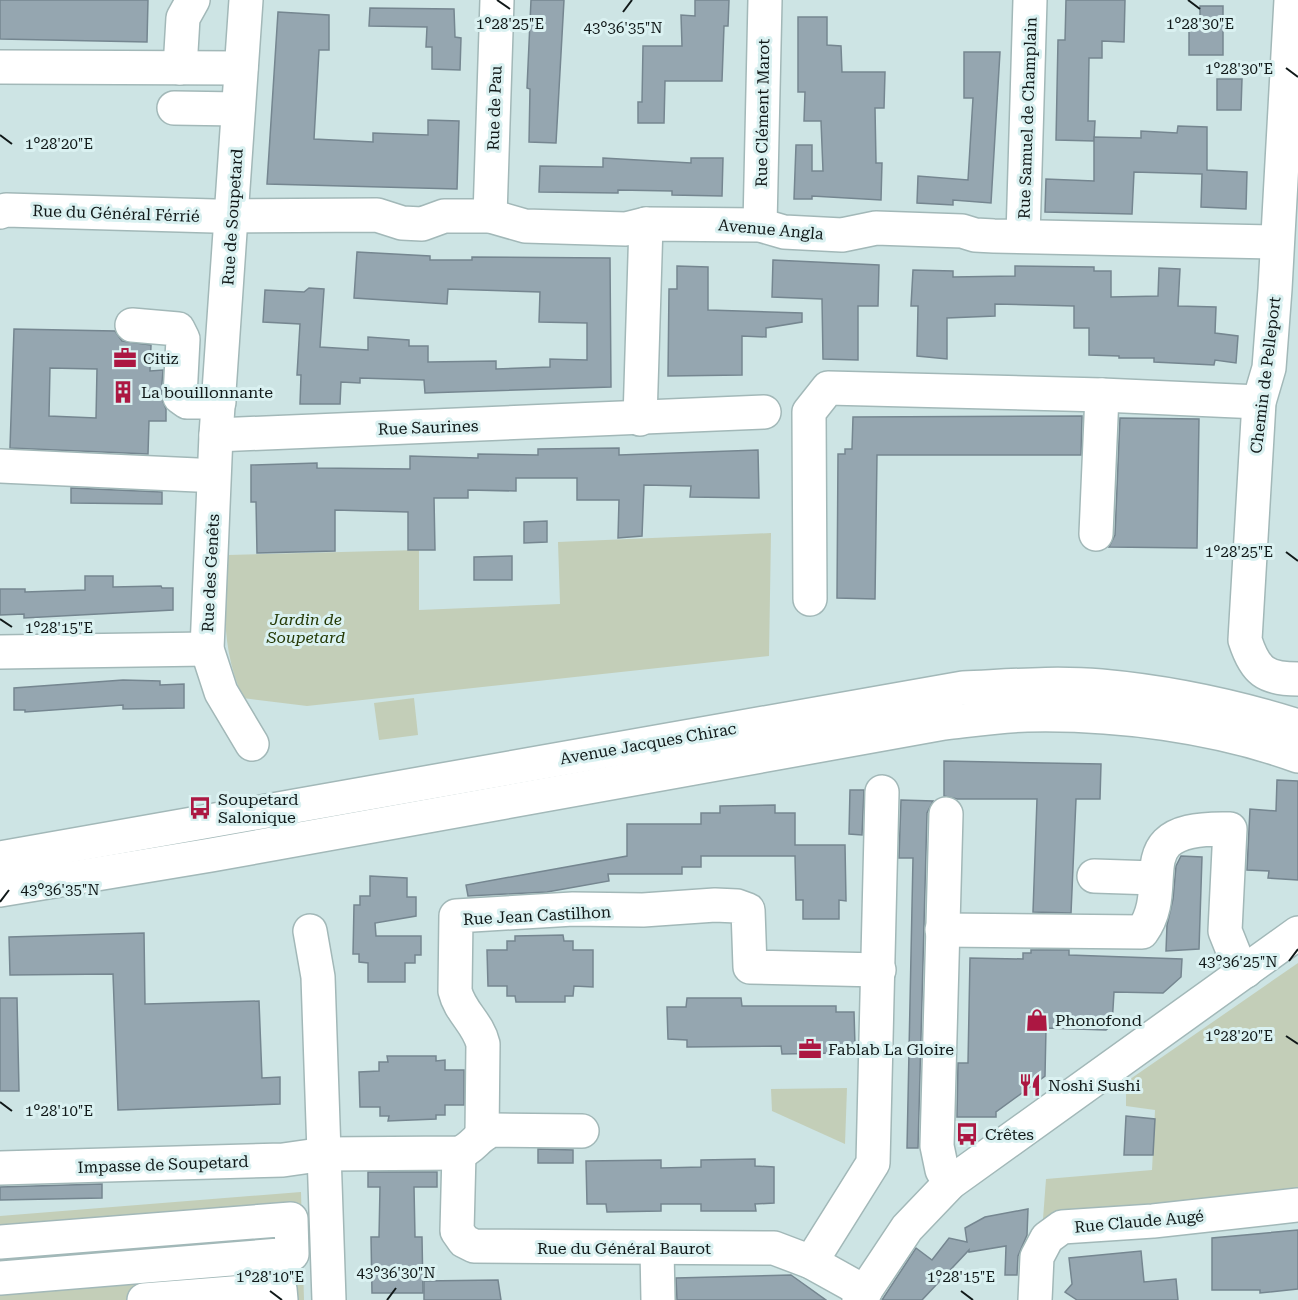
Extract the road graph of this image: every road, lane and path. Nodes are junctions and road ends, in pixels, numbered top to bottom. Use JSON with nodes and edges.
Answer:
{"nodes":[{"id":1,"x":193,"y":0,"type":"edge"},
{"id":2,"x":246,"y":0,"type":"edge"},
{"id":3,"x":497,"y":0,"type":"edge"},
{"id":4,"x":765,"y":0,"type":"edge"},
{"id":5,"x":1030,"y":0,"type":"edge"},
{"id":6,"x":1291,"y":0,"type":"edge"},
{"id":7,"x":0,"y":67,"type":"edge"},
{"id":8,"x":180,"y":68,"type":"junction"},
{"id":9,"x":241,"y":68,"type":"junction"},
{"id":10,"x":174,"y":108,"type":"dead end"},
{"id":11,"x":238,"y":109,"type":"junction"},
{"id":12,"x":0,"y":213,"type":"edge"},
{"id":13,"x":233,"y":216,"type":"junction"},
{"id":14,"x":490,"y":216,"type":"junction"},
{"id":15,"x":646,"y":224,"type":"junction"},
{"id":16,"x":760,"y":225,"type":"junction"},
{"id":17,"x":1023,"y":237,"type":"junction"},
{"id":18,"x":1277,"y":242,"type":"junction"},
{"id":19,"x":132,"y":325,"type":"dead end"},
{"id":20,"x":1102,"y":394,"type":"junction"},
{"id":21,"x":219,"y":402,"type":"junction"},
{"id":22,"x":1259,"y":402,"type":"junction"},
{"id":23,"x":764,"y":412,"type":"dead end"},
{"id":24,"x":640,"y":418,"type":"junction"},
{"id":25,"x":216,"y":435,"type":"junction"},
{"id":26,"x":0,"y":466,"type":"edge"},
{"id":27,"x":196,"y":475,"type":"dead end"},
{"id":28,"x":1096,"y":534,"type":"dead end"},
{"id":29,"x":810,"y":599,"type":"dead end"},
{"id":30,"x":207,"y":649,"type":"junction"},
{"id":31,"x":0,"y":652,"type":"edge"},
{"id":32,"x":1298,"y":679,"type":"edge"},
{"id":33,"x":1298,"y":726,"type":"edge"},
{"id":34,"x":252,"y":744,"type":"dead end"},
{"id":35,"x":1298,"y":756,"type":"edge"},
{"id":36,"x":882,"y":792,"type":"dead end"},
{"id":37,"x":946,"y":814,"type":"dead end"},
{"id":38,"x":0,"y":858,"type":"edge"},
{"id":39,"x":1094,"y":876,"type":"dead end"},
{"id":40,"x":1155,"y":878,"type":"junction"},
{"id":41,"x":0,"y":890,"type":"edge"},
{"id":42,"x":942,"y":930,"type":"junction"},
{"id":43,"x":310,"y":931,"type":"dead end"},
{"id":44,"x":1298,"y":933,"type":"edge"},
{"id":45,"x":879,"y":970,"type":"junction"},
{"id":46,"x":1246,"y":971,"type":"junction"},
{"id":47,"x":582,"y":1131,"type":"dead end"},
{"id":48,"x":470,"y":1143,"type":"junction"},
{"id":49,"x":325,"y":1154,"type":"junction"},
{"id":50,"x":0,"y":1168,"type":"edge"},
{"id":51,"x":950,"y":1183,"type":"junction"},
{"id":52,"x":1298,"y":1205,"type":"edge"},
{"id":53,"x":0,"y":1242,"type":"edge"},
{"id":54,"x":657,"y":1249,"type":"junction"},
{"id":55,"x":811,"y":1262,"type":"junction"},
{"id":56,"x":0,"y":1278,"type":"edge"},
{"id":57,"x":862,"y":1296,"type":"edge"},
{"id":58,"x":144,"y":1300,"type":"edge"},
{"id":59,"x":281,"y":1300,"type":"edge"},
{"id":60,"x":329,"y":1300,"type":"edge"},
{"id":61,"x":658,"y":1300,"type":"edge"},
{"id":62,"x":1035,"y":1300,"type":"edge"}],
"edges":[{"from":1,"to":8,"type":"street"},
{"from":2,"to":9,"type":"street","name":"Rue de Soupetard"},
{"from":3,"to":14,"type":"street","name":"Rue de Pau"},
{"from":4,"to":16,"type":"street","name":"Rue Clément Marot"},
{"from":5,"to":17,"type":"street","name":"Rue Samuel de Champlain"},
{"from":6,"to":18,"type":"street","name":"Chemin de Pelleport"},
{"from":7,"to":8,"type":"street"},
{"from":8,"to":9,"type":"street"},
{"from":9,"to":11,"type":"street","name":"Rue de Soupetard"},
{"from":10,"to":11,"type":"street"},
{"from":11,"to":13,"type":"street","name":"Rue de Soupetard"},
{"from":12,"to":13,"type":"street","name":"Rue du Général Férrié"},
{"from":13,"to":14,"type":"street","name":"Avenue Angla"},
{"from":13,"to":21,"type":"street","name":"Rue de Soupetard"},
{"from":14,"to":15,"type":"street","name":"Avenue Angla"},
{"from":15,"to":16,"type":"street","name":"Avenue Angla"},
{"from":15,"to":24,"type":"street"},
{"from":16,"to":17,"type":"street","name":"Avenue Angla"},
{"from":17,"to":18,"type":"street","name":"Avenue Angla"},
{"from":18,"to":22,"type":"street","name":"Chemin de Pelleport"},
{"from":19,"to":21,"type":"street"},
{"from":20,"to":22,"type":"street"},
{"from":20,"to":28,"type":"street"},
{"from":20,"to":29,"type":"street"},
{"from":21,"to":25,"type":"street","name":"Rue de Soupetard"},
{"from":22,"to":32,"type":"street","name":"Chemin de Pelleport"},
{"from":23,"to":24,"type":"street","name":"Rue Saurines"},
{"from":24,"to":25,"type":"street","name":"Rue Saurines"},
{"from":25,"to":30,"type":"street","name":"Rue des Genêts"},
{"from":26,"to":27,"type":"street"},
{"from":30,"to":31,"type":"street","name":"Rue des Genêts"},
{"from":30,"to":34,"type":"street"},
{"from":33,"to":38,"type":"street","name":"Avenue Jacques Chirac"},
{"from":35,"to":41,"type":"street","name":"Avenue Jacques Chirac"},
{"from":36,"to":45,"type":"street"},
{"from":37,"to":42,"type":"street"},
{"from":39,"to":40,"type":"street"},
{"from":40,"to":42,"type":"street"},
{"from":40,"to":46,"type":"street"},
{"from":42,"to":51,"type":"street"},
{"from":43,"to":49,"type":"street"},
{"from":44,"to":46,"type":"street"},
{"from":45,"to":48,"type":"street","name":"Rue Jean Castilhon"},
{"from":45,"to":55,"type":"street"},
{"from":46,"to":51,"type":"street"},
{"from":47,"to":48,"type":"street","name":"Impasse de Soupetard"},
{"from":48,"to":49,"type":"street","name":"Impasse de Soupetard"},
{"from":48,"to":54,"type":"street","name":"Rue du Général Baurot"},
{"from":49,"to":50,"type":"street","name":"Impasse de Soupetard"},
{"from":49,"to":60,"type":"street"},
{"from":51,"to":57,"type":"street"},
{"from":52,"to":62,"type":"street","name":"Rue Claude Augé"},
{"from":53,"to":56,"type":"street"},
{"from":54,"to":55,"type":"street","name":"Rue du Général Baurot"},
{"from":54,"to":61,"type":"street"},
{"from":55,"to":57,"type":"street","name":"Rue du Général Baurot"},
{"from":58,"to":59,"type":"street"}]}
